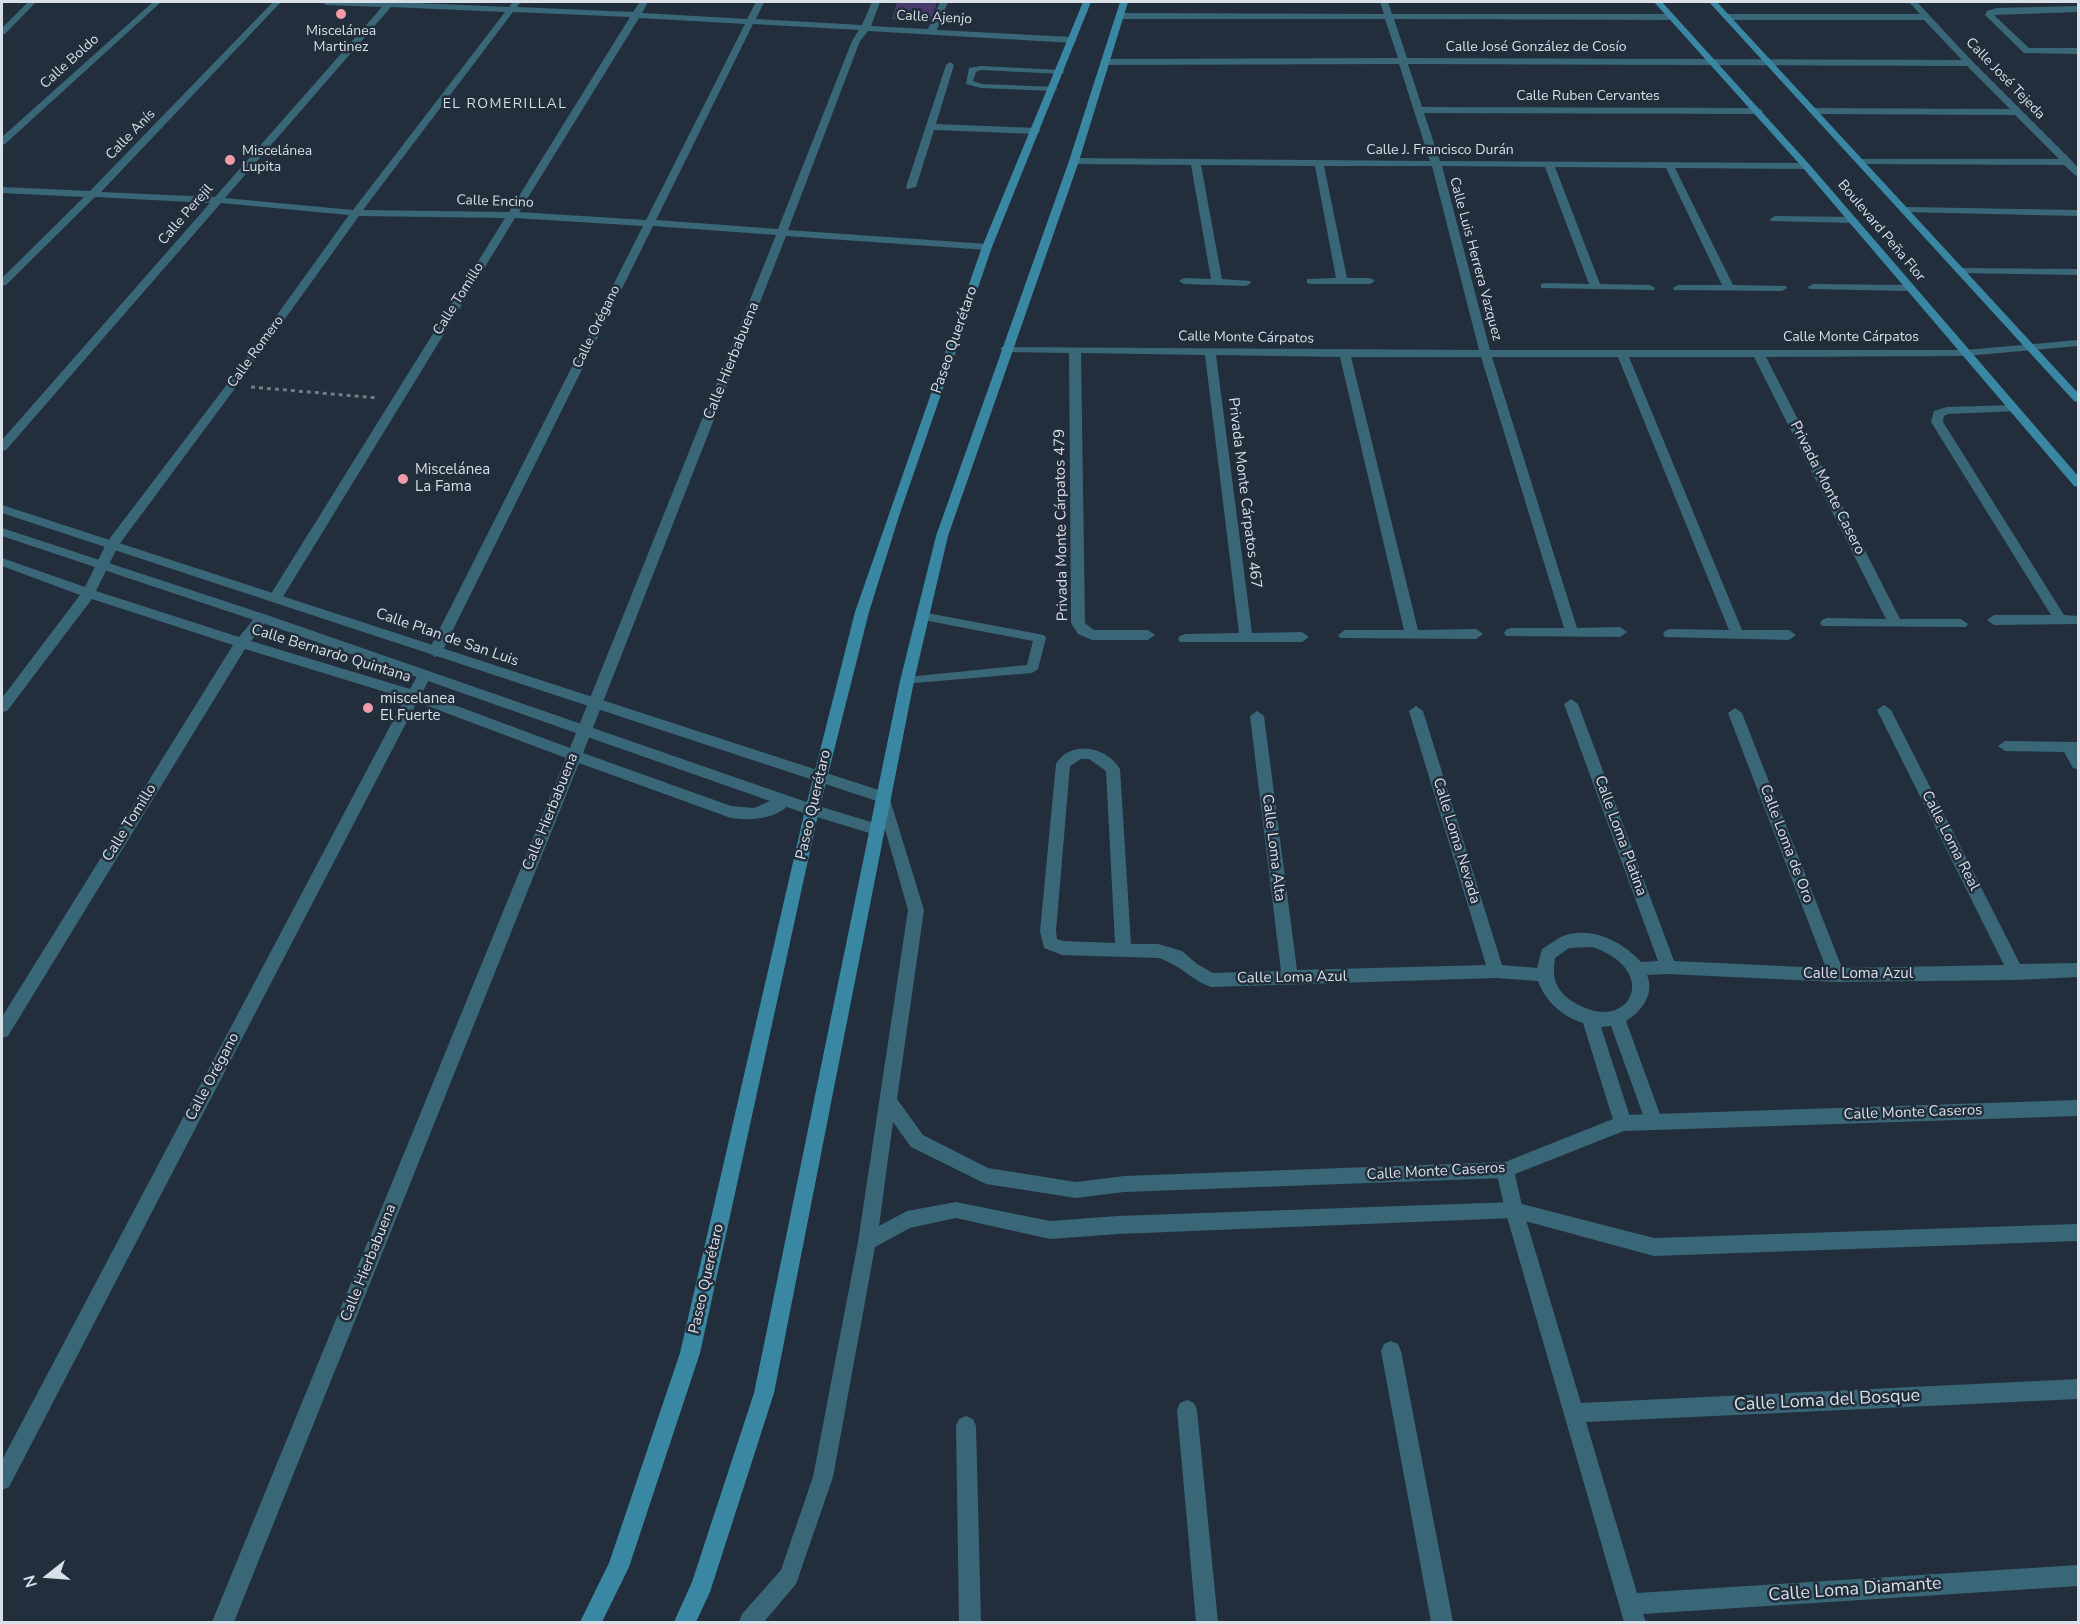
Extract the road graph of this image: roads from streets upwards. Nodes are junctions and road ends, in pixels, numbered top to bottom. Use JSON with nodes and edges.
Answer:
{"nodes":[{"id":1,"x":32,"y":2,"type":"edge"},
{"id":2,"x":157,"y":2,"type":"edge"},
{"id":3,"x":277,"y":2,"type":"edge"},
{"id":4,"x":326,"y":2,"type":"edge"},
{"id":5,"x":644,"y":2,"type":"edge"},
{"id":6,"x":760,"y":2,"type":"edge"},
{"id":7,"x":876,"y":2,"type":"edge"},
{"id":8,"x":944,"y":2,"type":"edge"},
{"id":9,"x":1087,"y":2,"type":"edge"},
{"id":10,"x":1384,"y":2,"type":"edge"},
{"id":11,"x":1658,"y":2,"type":"edge"},
{"id":12,"x":1713,"y":2,"type":"edge"},
{"id":13,"x":1913,"y":2,"type":"edge"},
{"id":14,"x":390,"y":3,"type":"edge"},
{"id":15,"x":514,"y":6,"type":"edge"},
{"id":16,"x":1122,"y":9,"type":"edge"},
{"id":17,"x":2079,"y":9,"type":"edge"},
{"id":18,"x":636,"y":15,"type":"junction"},
{"id":19,"x":1389,"y":16,"type":"junction"},
{"id":20,"x":1671,"y":17,"type":"junction"},
{"id":21,"x":1928,"y":17,"type":"junction"},
{"id":22,"x":1727,"y":18,"type":"junction"},
{"id":23,"x":751,"y":21,"type":"junction"},
{"id":24,"x":866,"y":27,"type":"junction"},
{"id":25,"x":932,"y":31,"type":"junction"},
{"id":26,"x":2,"y":32,"type":"edge"},
{"id":27,"x":1073,"y":40,"type":"junction"},
{"id":28,"x":2079,"y":51,"type":"edge"},
{"id":29,"x":1402,"y":60,"type":"junction"},
{"id":30,"x":1104,"y":62,"type":"junction"},
{"id":31,"x":1714,"y":62,"type":"junction"},
{"id":32,"x":1768,"y":62,"type":"junction"},
{"id":33,"x":1969,"y":63,"type":"junction"},
{"id":34,"x":950,"y":64,"type":"dead end"},
{"id":35,"x":1418,"y":110,"type":"junction"},
{"id":36,"x":1758,"y":111,"type":"junction"},
{"id":37,"x":1814,"y":111,"type":"junction"},
{"id":38,"x":2019,"y":112,"type":"junction"},
{"id":39,"x":930,"y":127,"type":"junction"},
{"id":40,"x":1036,"y":130,"type":"junction"},
{"id":41,"x":2,"y":142,"type":"edge"},
{"id":42,"x":1074,"y":160,"type":"junction"},
{"id":43,"x":1860,"y":160,"type":"junction"},
{"id":44,"x":2068,"y":162,"type":"junction"},
{"id":45,"x":1196,"y":163,"type":"junction"},
{"id":46,"x":1319,"y":163,"type":"junction"},
{"id":47,"x":1436,"y":164,"type":"junction"},
{"id":48,"x":1549,"y":165,"type":"junction"},
{"id":49,"x":1806,"y":166,"type":"junction"},
{"id":50,"x":1670,"y":167,"type":"junction"},
{"id":51,"x":2079,"y":173,"type":"edge"},
{"id":52,"x":911,"y":187,"type":"dead end"},
{"id":53,"x":2,"y":190,"type":"edge"},
{"id":54,"x":93,"y":194,"type":"junction"},
{"id":55,"x":218,"y":200,"type":"junction"},
{"id":56,"x":1906,"y":210,"type":"junction"},
{"id":57,"x":356,"y":213,"type":"junction"},
{"id":58,"x":2079,"y":213,"type":"edge"},
{"id":59,"x":510,"y":215,"type":"junction"},
{"id":60,"x":1775,"y":219,"type":"dead end"},
{"id":61,"x":1853,"y":220,"type":"junction"},
{"id":62,"x":649,"y":223,"type":"junction"},
{"id":63,"x":782,"y":233,"type":"junction"},
{"id":64,"x":987,"y":247,"type":"junction"},
{"id":65,"x":1961,"y":271,"type":"junction"},
{"id":66,"x":2079,"y":272,"type":"edge"},
{"id":67,"x":1311,"y":280,"type":"dead end"},
{"id":68,"x":1342,"y":280,"type":"junction"},
{"id":69,"x":1184,"y":281,"type":"dead end"},
{"id":70,"x":1370,"y":281,"type":"dead end"},
{"id":71,"x":1217,"y":282,"type":"junction"},
{"id":72,"x":1246,"y":282,"type":"dead end"},
{"id":73,"x":2,"y":283,"type":"edge"},
{"id":74,"x":1545,"y":286,"type":"dead end"},
{"id":75,"x":1596,"y":287,"type":"junction"},
{"id":76,"x":1813,"y":287,"type":"dead end"},
{"id":77,"x":1650,"y":288,"type":"dead end"},
{"id":78,"x":1678,"y":288,"type":"dead end"},
{"id":79,"x":1729,"y":288,"type":"junction"},
{"id":80,"x":1782,"y":288,"type":"dead end"},
{"id":81,"x":1910,"y":288,"type":"junction"},
{"id":82,"x":2079,"y":343,"type":"edge"},
{"id":83,"x":2031,"y":348,"type":"junction"},
{"id":84,"x":1006,"y":349,"type":"junction"},
{"id":85,"x":1075,"y":350,"type":"junction"},
{"id":86,"x":1210,"y":352,"type":"junction"},
{"id":87,"x":1485,"y":352,"type":"junction"},
{"id":88,"x":1758,"y":353,"type":"junction"},
{"id":89,"x":1966,"y":353,"type":"junction"},
{"id":90,"x":1345,"y":354,"type":"junction"},
{"id":91,"x":1623,"y":355,"type":"junction"},
{"id":92,"x":2079,"y":399,"type":"edge"},
{"id":93,"x":2014,"y":409,"type":"junction"},
{"id":94,"x":2,"y":447,"type":"edge"},
{"id":95,"x":2079,"y":483,"type":"edge"},
{"id":96,"x":2,"y":509,"type":"edge"},
{"id":97,"x":2,"y":532,"type":"edge"},
{"id":98,"x":112,"y":545,"type":"junction"},
{"id":99,"x":2,"y":562,"type":"edge"},
{"id":100,"x":101,"y":566,"type":"junction"},
{"id":101,"x":88,"y":594,"type":"junction"},
{"id":102,"x":276,"y":597,"type":"junction"},
{"id":103,"x":262,"y":618,"type":"junction"},
{"id":104,"x":1994,"y":620,"type":"dead end"},
{"id":105,"x":2079,"y":620,"type":"edge"},
{"id":106,"x":2061,"y":621,"type":"junction"},
{"id":107,"x":1827,"y":623,"type":"dead end"},
{"id":108,"x":1895,"y":623,"type":"junction"},
{"id":109,"x":1961,"y":624,"type":"dead end"},
{"id":110,"x":1572,"y":632,"type":"junction"},
{"id":111,"x":1620,"y":632,"type":"dead end"},
{"id":112,"x":1511,"y":633,"type":"dead end"},
{"id":113,"x":1737,"y":633,"type":"junction"},
{"id":114,"x":1476,"y":634,"type":"dead end"},
{"id":115,"x":1670,"y":634,"type":"dead end"},
{"id":116,"x":1345,"y":635,"type":"dead end"},
{"id":117,"x":1412,"y":635,"type":"junction"},
{"id":118,"x":1789,"y":635,"type":"dead end"},
{"id":119,"x":1148,"y":636,"type":"dead end"},
{"id":120,"x":1302,"y":637,"type":"dead end"},
{"id":121,"x":1246,"y":638,"type":"junction"},
{"id":122,"x":1185,"y":639,"type":"dead end"},
{"id":123,"x":241,"y":644,"type":"junction"},
{"id":124,"x":435,"y":652,"type":"junction"},
{"id":125,"x":425,"y":674,"type":"junction"},
{"id":126,"x":412,"y":695,"type":"junction"},
{"id":127,"x":1571,"y":704,"type":"dead end"},
{"id":128,"x":595,"y":705,"type":"junction"},
{"id":129,"x":2,"y":707,"type":"edge"},
{"id":130,"x":1884,"y":710,"type":"dead end"},
{"id":131,"x":1416,"y":711,"type":"dead end"},
{"id":132,"x":1735,"y":713,"type":"dead end"},
{"id":133,"x":1257,"y":716,"type":"dead end"},
{"id":134,"x":585,"y":729,"type":"junction"},
{"id":135,"x":2005,"y":746,"type":"dead end"},
{"id":136,"x":2073,"y":747,"type":"edge"},
{"id":137,"x":574,"y":755,"type":"junction"},
{"id":138,"x":2079,"y":764,"type":"edge"},
{"id":139,"x":820,"y":777,"type":"junction"},
{"id":140,"x":883,"y":797,"type":"junction"},
{"id":141,"x":784,"y":801,"type":"junction"},
{"id":142,"x":812,"y":810,"type":"junction"},
{"id":143,"x":876,"y":829,"type":"junction"},
{"id":144,"x":1124,"y":949,"type":"junction"},
{"id":145,"x":1668,"y":968,"type":"junction"},
{"id":146,"x":1637,"y":969,"type":"junction"},
{"id":147,"x":2079,"y":970,"type":"edge"},
{"id":148,"x":1496,"y":971,"type":"junction"},
{"id":149,"x":2016,"y":973,"type":"junction"},
{"id":150,"x":1544,"y":975,"type":"junction"},
{"id":151,"x":1837,"y":975,"type":"junction"},
{"id":152,"x":1290,"y":979,"type":"junction"},
{"id":153,"x":1590,"y":1019,"type":"junction"},
{"id":154,"x":1617,"y":1019,"type":"junction"},
{"id":155,"x":2,"y":1031,"type":"edge"},
{"id":156,"x":888,"y":1101,"type":"junction"},
{"id":157,"x":2079,"y":1108,"type":"edge"},
{"id":158,"x":1653,"y":1120,"type":"junction"},
{"id":159,"x":1623,"y":1123,"type":"junction"},
{"id":160,"x":1504,"y":1170,"type":"junction"},
{"id":161,"x":1514,"y":1210,"type":"junction"},
{"id":162,"x":2079,"y":1233,"type":"edge"},
{"id":163,"x":867,"y":1242,"type":"junction"},
{"id":164,"x":1391,"y":1351,"type":"dead end"},
{"id":165,"x":2079,"y":1389,"type":"edge"},
{"id":166,"x":1187,"y":1410,"type":"dead end"},
{"id":167,"x":1575,"y":1413,"type":"junction"},
{"id":168,"x":966,"y":1426,"type":"dead end"},
{"id":169,"x":2,"y":1480,"type":"edge"},
{"id":170,"x":2079,"y":1576,"type":"edge"},
{"id":171,"x":1633,"y":1613,"type":"edge"},
{"id":172,"x":223,"y":1623,"type":"edge"},
{"id":173,"x":591,"y":1623,"type":"edge"},
{"id":174,"x":685,"y":1623,"type":"edge"},
{"id":175,"x":750,"y":1623,"type":"edge"},
{"id":176,"x":970,"y":1623,"type":"edge"},
{"id":177,"x":1207,"y":1623,"type":"edge"},
{"id":178,"x":1442,"y":1623,"type":"edge"}],
"edges":[{"from":1,"to":26,"type":"street"},
{"from":2,"to":41,"type":"street","name":"Calle Boldo"},
{"from":3,"to":54,"type":"street","name":"Calle Anís"},
{"from":4,"to":14,"type":"street","name":"Calle Ajenjo"},
{"from":5,"to":18,"type":"street","name":"Calle Tomillo"},
{"from":6,"to":23,"type":"street","name":"Calle Orégano"},
{"from":7,"to":24,"type":"street","name":"Calle Hierbabuena"},
{"from":8,"to":25,"type":"street"},
{"from":9,"to":27,"type":"main road","name":"Paseo Querétaro"},
{"from":10,"to":19,"type":"street","name":"Calle Luis Herrera Vazquez"},
{"from":11,"to":20,"type":"main road","name":"Boulevard Peña Flor"},
{"from":12,"to":22,"type":"main road","name":"Boulevard Peña Flor"},
{"from":13,"to":21,"type":"street","name":"Calle José Tejeda"},
{"from":14,"to":15,"type":"street","name":"Calle Ajenjo"},
{"from":14,"to":55,"type":"street","name":"Calle Perejil"},
{"from":15,"to":18,"type":"street","name":"Calle Ajenjo"},
{"from":15,"to":57,"type":"street","name":"Calle Romero"},
{"from":16,"to":19,"type":"street"},
{"from":16,"to":30,"type":"main road"},
{"from":17,"to":28,"type":"street"},
{"from":18,"to":23,"type":"street","name":"Calle Ajenjo"},
{"from":18,"to":59,"type":"street","name":"Calle Tomillo"},
{"from":19,"to":20,"type":"street"},
{"from":19,"to":29,"type":"street","name":"Calle Luis Herrera Vazquez"},
{"from":20,"to":31,"type":"main road","name":"Boulevard Peña Flor"},
{"from":21,"to":22,"type":"street"},
{"from":21,"to":33,"type":"street","name":"Calle José Tejeda"},
{"from":22,"to":32,"type":"main road","name":"Boulevard Peña Flor"},
{"from":23,"to":24,"type":"street","name":"Calle Ajenjo"},
{"from":23,"to":62,"type":"street","name":"Calle Orégano"},
{"from":24,"to":25,"type":"street","name":"Calle Ajenjo"},
{"from":24,"to":63,"type":"street","name":"Calle Hierbabuena"},
{"from":25,"to":27,"type":"street","name":"Calle Ajenjo"},
{"from":27,"to":40,"type":"main road","name":"Paseo Querétaro"},
{"from":29,"to":30,"type":"street","name":"Calle José González de Cosío"},
{"from":29,"to":31,"type":"street","name":"Calle José González de Cosío"},
{"from":29,"to":35,"type":"street","name":"Calle Luis Herrera Vazquez"},
{"from":30,"to":42,"type":"main road"},
{"from":31,"to":32,"type":"street","name":"Calle José González de Cosío"},
{"from":31,"to":36,"type":"main road","name":"Boulevard Peña Flor"},
{"from":32,"to":33,"type":"street","name":"Calle José González de Cosío"},
{"from":32,"to":37,"type":"main road","name":"Boulevard Peña Flor"},
{"from":33,"to":38,"type":"street","name":"Calle José Tejeda"},
{"from":34,"to":39,"type":"street"},
{"from":35,"to":36,"type":"street","name":"Calle Ruben Cervantes"},
{"from":35,"to":47,"type":"street","name":"Calle Luis Herrera Vazquez"},
{"from":36,"to":49,"type":"main road","name":"Boulevard Peña Flor"},
{"from":37,"to":38,"type":"street"},
{"from":37,"to":43,"type":"main road","name":"Boulevard Peña Flor"},
{"from":38,"to":44,"type":"street","name":"Calle José Tejeda"},
{"from":39,"to":40,"type":"street"},
{"from":39,"to":52,"type":"street"},
{"from":40,"to":64,"type":"main road","name":"Paseo Querétaro"},
{"from":42,"to":45,"type":"street","name":"Calle J. Francisco Durán"},
{"from":42,"to":84,"type":"main road"},
{"from":43,"to":44,"type":"street"},
{"from":43,"to":56,"type":"main road","name":"Boulevard Peña Flor"},
{"from":44,"to":51,"type":"street","name":"Calle José Tejeda"},
{"from":45,"to":46,"type":"street","name":"Calle J. Francisco Durán"},
{"from":45,"to":71,"type":"street"},
{"from":46,"to":47,"type":"street","name":"Calle J. Francisco Durán"},
{"from":46,"to":68,"type":"street"},
{"from":47,"to":48,"type":"street","name":"Calle J. Francisco Durán"},
{"from":47,"to":87,"type":"street","name":"Calle Luis Herrera Vazquez"},
{"from":48,"to":50,"type":"street","name":"Calle J. Francisco Durán"},
{"from":48,"to":75,"type":"street"},
{"from":49,"to":50,"type":"street","name":"Calle J. Francisco Durán"},
{"from":49,"to":61,"type":"main road","name":"Boulevard Peña Flor"},
{"from":50,"to":79,"type":"street"},
{"from":53,"to":54,"type":"street","name":"Calle Encino"},
{"from":54,"to":55,"type":"street","name":"Calle Encino"},
{"from":54,"to":73,"type":"street","name":"Calle Anís"},
{"from":55,"to":57,"type":"street","name":"Calle Encino"},
{"from":55,"to":94,"type":"street","name":"Calle Perejil"},
{"from":56,"to":58,"type":"street"},
{"from":56,"to":65,"type":"main road","name":"Boulevard Peña Flor"},
{"from":57,"to":59,"type":"street","name":"Calle Encino"},
{"from":57,"to":98,"type":"street","name":"Calle Romero"},
{"from":59,"to":62,"type":"street","name":"Calle Encino"},
{"from":59,"to":102,"type":"street","name":"Calle Tomillo"},
{"from":60,"to":61,"type":"street"},
{"from":61,"to":81,"type":"main road","name":"Boulevard Peña Flor"},
{"from":62,"to":63,"type":"street","name":"Calle Encino"},
{"from":62,"to":124,"type":"street","name":"Calle Orégano"},
{"from":63,"to":64,"type":"street","name":"Calle Encino"},
{"from":63,"to":128,"type":"street","name":"Calle Hierbabuena"},
{"from":64,"to":139,"type":"main road","name":"Paseo Querétaro"},
{"from":65,"to":66,"type":"street"},
{"from":65,"to":83,"type":"main road","name":"Boulevard Peña Flor"},
{"from":67,"to":68,"type":"street"},
{"from":68,"to":70,"type":"street"},
{"from":69,"to":71,"type":"street"},
{"from":71,"to":72,"type":"street"},
{"from":74,"to":75,"type":"street"},
{"from":75,"to":77,"type":"street"},
{"from":76,"to":81,"type":"street"},
{"from":78,"to":79,"type":"street"},
{"from":79,"to":80,"type":"street"},
{"from":81,"to":89,"type":"main road","name":"Boulevard Peña Flor"},
{"from":82,"to":83,"type":"street","name":"Calle Monte Cárpatos"},
{"from":83,"to":89,"type":"street","name":"Calle Monte Cárpatos"},
{"from":83,"to":92,"type":"main road","name":"Boulevard Peña Flor"},
{"from":84,"to":85,"type":"street","name":"Calle Monte Cárpatos"},
{"from":84,"to":140,"type":"main road"},
{"from":85,"to":86,"type":"street","name":"Calle Monte Cárpatos"},
{"from":85,"to":119,"type":"street","name":"Privada Monte Cárpatos 479"},
{"from":86,"to":90,"type":"street","name":"Calle Monte Cárpatos"},
{"from":86,"to":121,"type":"street","name":"Privada Monte Cárpatos 467"},
{"from":87,"to":90,"type":"street","name":"Calle Monte Cárpatos"},
{"from":87,"to":91,"type":"street","name":"Calle Monte Cárpatos"},
{"from":87,"to":110,"type":"street"},
{"from":88,"to":89,"type":"street","name":"Calle Monte Cárpatos"},
{"from":88,"to":91,"type":"street","name":"Calle Monte Cárpatos"},
{"from":88,"to":108,"type":"street","name":"Privada Monte Casero"},
{"from":89,"to":93,"type":"main road","name":"Boulevard Peña Flor"},
{"from":90,"to":117,"type":"street"},
{"from":91,"to":113,"type":"street"},
{"from":93,"to":95,"type":"main road","name":"Boulevard Peña Flor"},
{"from":93,"to":106,"type":"street"},
{"from":96,"to":98,"type":"street","name":"Calle Plan de San Luis"},
{"from":97,"to":100,"type":"street"},
{"from":98,"to":100,"type":"street","name":"Calle Romero"},
{"from":98,"to":102,"type":"street","name":"Calle Plan de San Luis"},
{"from":99,"to":101,"type":"street","name":"Calle Bernardo Quintana"},
{"from":100,"to":101,"type":"street","name":"Calle Romero"},
{"from":100,"to":103,"type":"street"},
{"from":101,"to":123,"type":"street","name":"Calle Bernardo Quintana"},
{"from":101,"to":129,"type":"street","name":"Calle Romero"},
{"from":102,"to":124,"type":"street","name":"Calle Plan de San Luis"},
{"from":103,"to":123,"type":"street","name":"Calle Tomillo"},
{"from":103,"to":125,"type":"street"},
{"from":104,"to":106,"type":"street"},
{"from":105,"to":106,"type":"street"},
{"from":107,"to":108,"type":"street"},
{"from":108,"to":109,"type":"street"},
{"from":110,"to":111,"type":"street"},
{"from":110,"to":112,"type":"street"},
{"from":113,"to":115,"type":"street"},
{"from":113,"to":118,"type":"street"},
{"from":114,"to":117,"type":"street"},
{"from":116,"to":117,"type":"street"},
{"from":120,"to":121,"type":"street"},
{"from":121,"to":122,"type":"street"},
{"from":123,"to":126,"type":"street","name":"Calle Bernardo Quintana"},
{"from":123,"to":155,"type":"street","name":"Calle Tomillo"},
{"from":124,"to":128,"type":"street","name":"Calle Plan de San Luis"},
{"from":125,"to":126,"type":"street","name":"Calle Orégano"},
{"from":125,"to":134,"type":"street"},
{"from":126,"to":137,"type":"street","name":"Calle Bernardo Quintana"},
{"from":126,"to":169,"type":"street","name":"Calle Orégano"},
{"from":127,"to":145,"type":"street","name":"Calle Loma Platina"},
{"from":128,"to":134,"type":"street","name":"Calle Hierbabuena"},
{"from":128,"to":139,"type":"street","name":"Calle Plan de San Luis"},
{"from":130,"to":149,"type":"street","name":"Calle Loma Real"},
{"from":131,"to":148,"type":"street","name":"Calle Loma Nevada"},
{"from":132,"to":151,"type":"street","name":"Calle Loma de Oro"},
{"from":133,"to":152,"type":"street","name":"Calle Loma Alta"},
{"from":134,"to":137,"type":"street","name":"Calle Hierbabuena"},
{"from":134,"to":141,"type":"street"},
{"from":135,"to":136,"type":"street"},
{"from":136,"to":138,"type":"street"},
{"from":137,"to":141,"type":"street","name":"Calle Bernardo Quintana"},
{"from":137,"to":172,"type":"street","name":"Calle Hierbabuena"},
{"from":139,"to":140,"type":"street","name":"Calle Plan de San Luis"},
{"from":139,"to":142,"type":"main road","name":"Paseo Querétaro"},
{"from":140,"to":143,"type":"main road"},
{"from":140,"to":156,"type":"street"},
{"from":141,"to":142,"type":"street"},
{"from":142,"to":143,"type":"street"},
{"from":142,"to":173,"type":"main road","name":"Paseo Querétaro"},
{"from":143,"to":174,"type":"main road"},
{"from":144,"to":144,"type":"street","name":"Calle Loma Azul"},
{"from":144,"to":152,"type":"street","name":"Calle Loma Azul"},
{"from":145,"to":146,"type":"street","name":"Calle Loma Azul"},
{"from":145,"to":151,"type":"street","name":"Calle Loma Azul"},
{"from":146,"to":150,"type":"street"},
{"from":146,"to":154,"type":"street"},
{"from":147,"to":149,"type":"street","name":"Calle Loma Azul"},
{"from":148,"to":150,"type":"street","name":"Calle Loma Azul"},
{"from":148,"to":152,"type":"street","name":"Calle Loma Azul"},
{"from":149,"to":151,"type":"street","name":"Calle Loma Azul"},
{"from":150,"to":153,"type":"street"},
{"from":153,"to":154,"type":"street"},
{"from":153,"to":159,"type":"street"},
{"from":154,"to":158,"type":"street"},
{"from":156,"to":160,"type":"street","name":"Calle Monte Caseros"},
{"from":156,"to":163,"type":"street"},
{"from":157,"to":158,"type":"street","name":"Calle Monte Caseros"},
{"from":158,"to":159,"type":"street","name":"Calle Monte Caseros"},
{"from":159,"to":160,"type":"street","name":"Calle Monte Caseros"},
{"from":160,"to":161,"type":"street"},
{"from":161,"to":162,"type":"street"},
{"from":161,"to":163,"type":"street"},
{"from":161,"to":167,"type":"street"},
{"from":163,"to":175,"type":"street"},
{"from":164,"to":178,"type":"street"},
{"from":165,"to":167,"type":"street","name":"Calle Loma del Bosque"},
{"from":166,"to":177,"type":"street"},
{"from":167,"to":171,"type":"street"},
{"from":168,"to":176,"type":"street"},
{"from":170,"to":171,"type":"street","name":"Calle Loma Diamante"}]}
